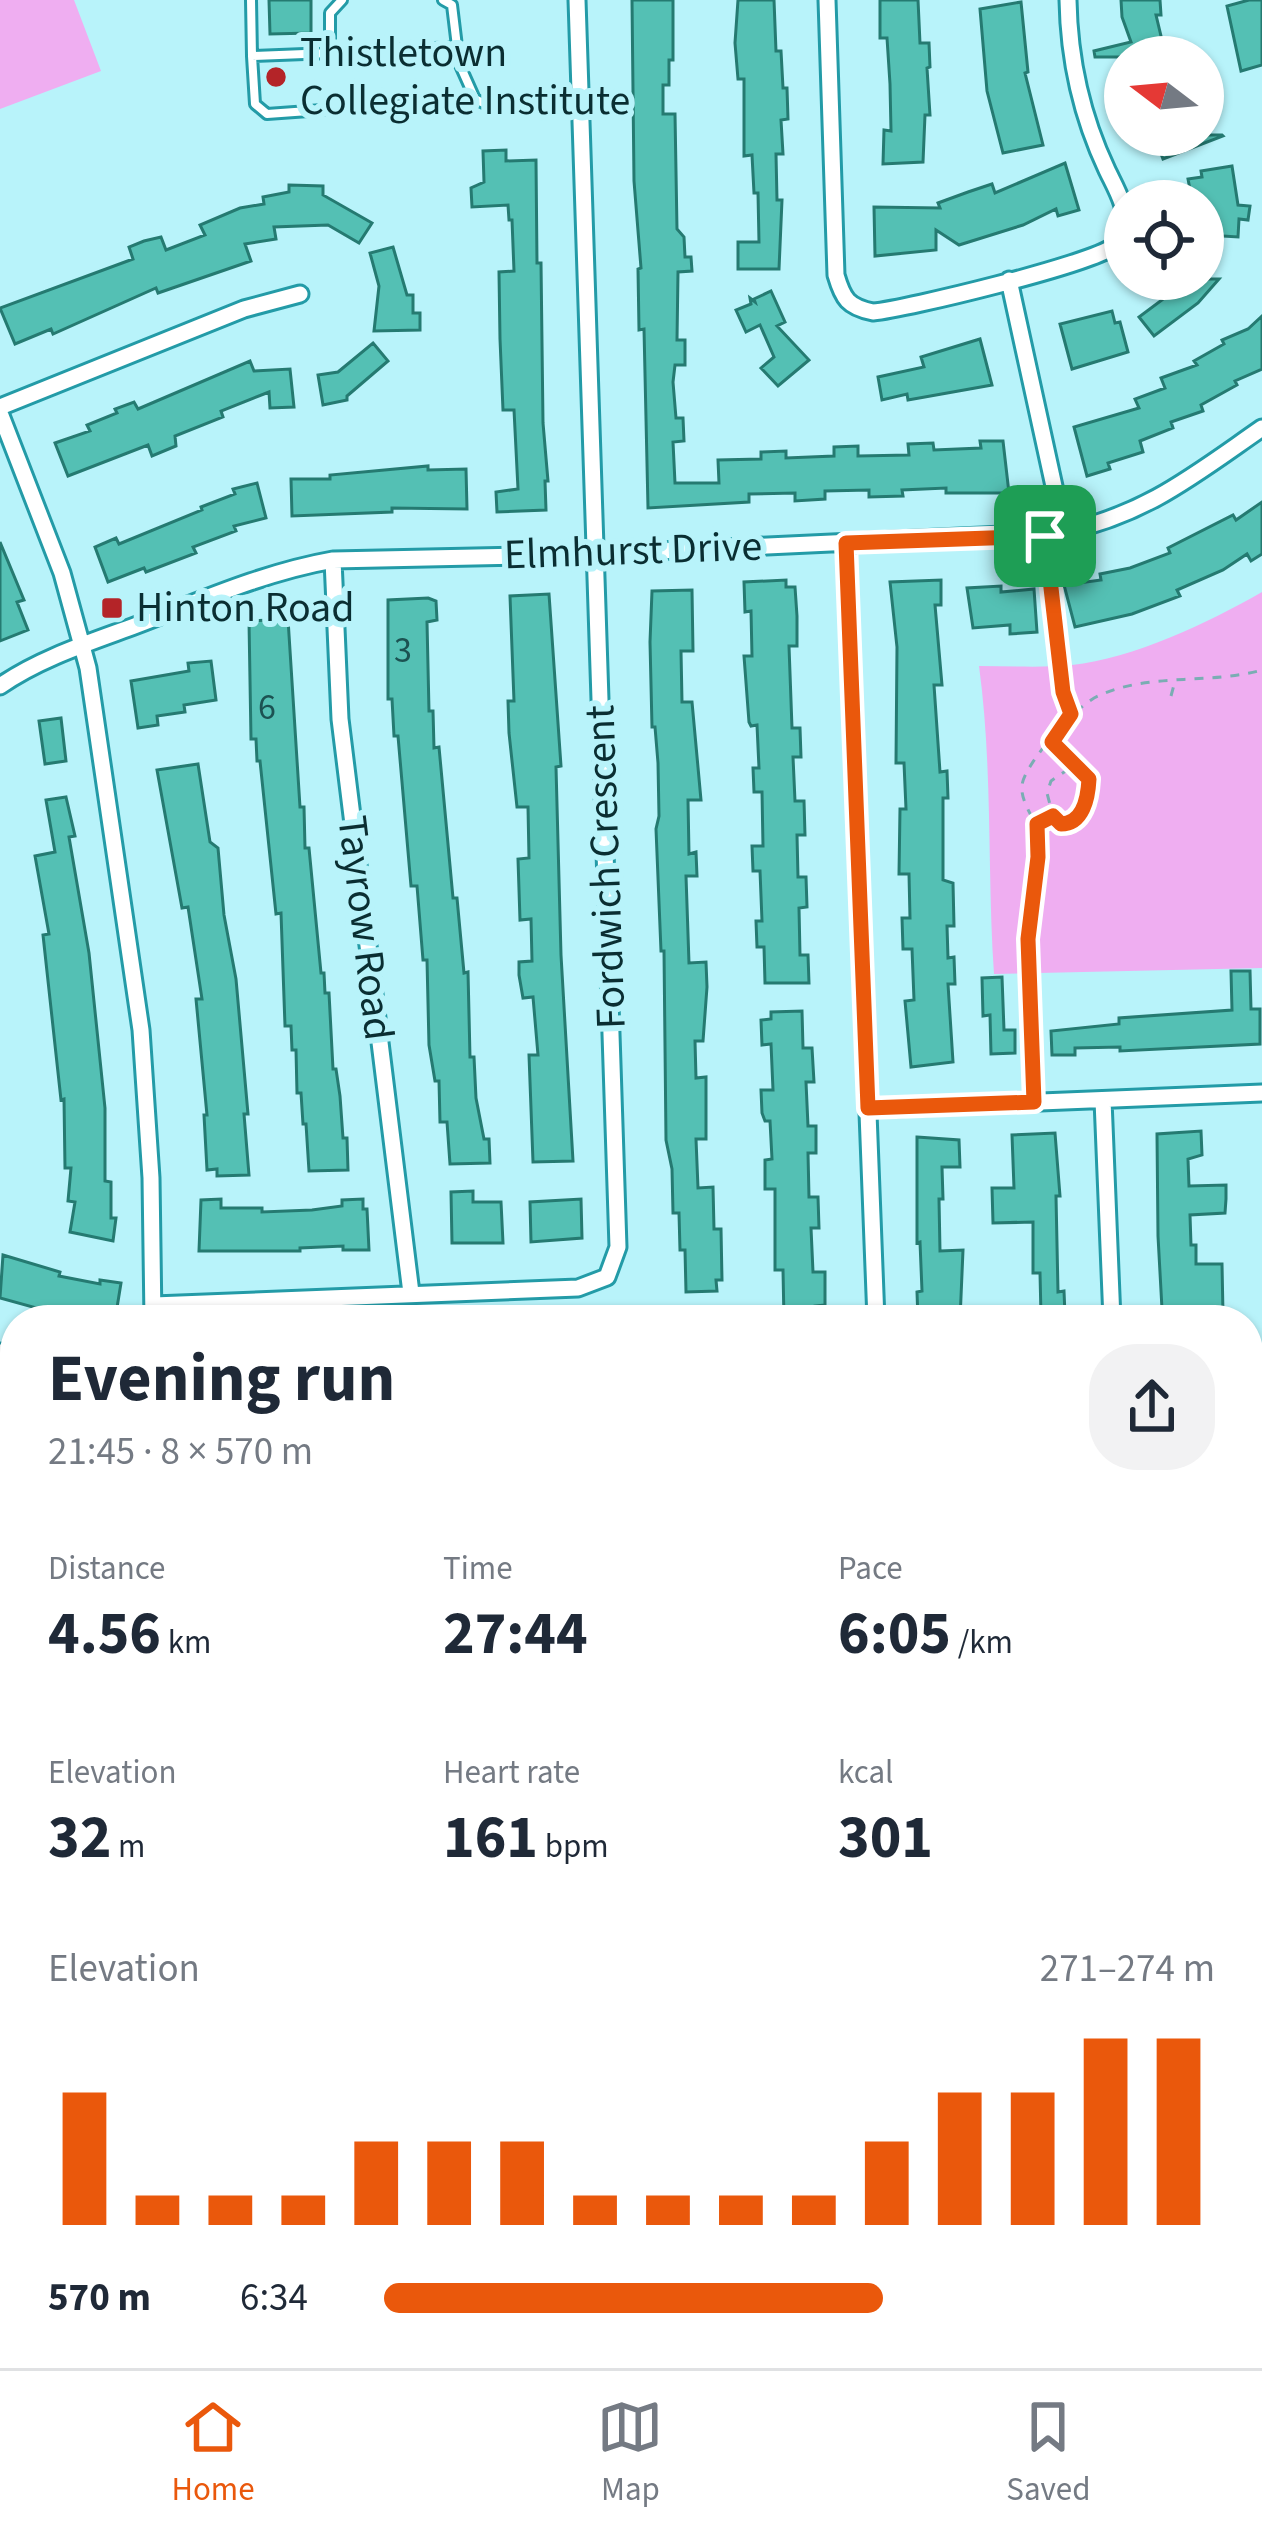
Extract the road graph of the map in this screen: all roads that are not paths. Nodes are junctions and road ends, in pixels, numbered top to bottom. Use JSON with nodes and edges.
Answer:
{"nodes":[{"id":1,"x":251,"y":0,"type":"edge"},
{"id":2,"x":342,"y":0,"type":"edge"},
{"id":3,"x":578,"y":0,"type":"edge"},
{"id":4,"x":827,"y":0,"type":"edge"},
{"id":5,"x":1068,"y":0,"type":"edge"},
{"id":6,"x":449,"y":2,"type":"edge"},
{"id":7,"x":456,"y":47,"type":"junction"},
{"id":8,"x":330,"y":53,"type":"junction"},
{"id":9,"x":252,"y":56,"type":"junction"},
{"id":10,"x":475,"y":99,"type":"junction"},
{"id":11,"x":581,"y":110,"type":"junction"},
{"id":12,"x":1009,"y":280,"type":"junction"},
{"id":13,"x":300,"y":294,"type":"dead end"},
{"id":14,"x":0,"y":410,"type":"edge"},
{"id":15,"x":1262,"y":428,"type":"edge"},
{"id":16,"x":1064,"y":532,"type":"junction"},
{"id":17,"x":846,"y":543,"type":"junction"},
{"id":18,"x":596,"y":554,"type":"junction"},
{"id":19,"x":333,"y":560,"type":"junction"},
{"id":20,"x":83,"y":645,"type":"junction"},
{"id":21,"x":0,"y":686,"type":"edge"},
{"id":22,"x":1262,"y":1093,"type":"edge"},
{"id":23,"x":1103,"y":1100,"type":"junction"},
{"id":24,"x":868,"y":1108,"type":"junction"},
{"id":25,"x":411,"y":1294,"type":"junction"},
{"id":26,"x":153,"y":1305,"type":"edge"},
{"id":27,"x":253,"y":1305,"type":"edge"},
{"id":28,"x":875,"y":1305,"type":"edge"},
{"id":29,"x":1111,"y":1305,"type":"edge"}],
"edges":[{"from":1,"to":9,"type":"lane"},
{"from":2,"to":8,"type":"lane"},
{"from":3,"to":11,"type":"street","name":"Fordwich Crescent"},
{"from":4,"to":12,"type":"street"},
{"from":5,"to":12,"type":"street"},
{"from":6,"to":7,"type":"lane"},
{"from":7,"to":8,"type":"lane"},
{"from":7,"to":10,"type":"lane"},
{"from":8,"to":9,"type":"lane"},
{"from":9,"to":10,"type":"lane"},
{"from":10,"to":11,"type":"lane"},
{"from":11,"to":18,"type":"street","name":"Fordwich Crescent"},
{"from":12,"to":16,"type":"street"},
{"from":13,"to":14,"type":"street"},
{"from":14,"to":20,"type":"street"},
{"from":15,"to":16,"type":"street","name":"Elmhurst Drive"},
{"from":16,"to":17,"type":"street","name":"Elmhurst Drive"},
{"from":17,"to":18,"type":"street","name":"Elmhurst Drive"},
{"from":17,"to":24,"type":"street"},
{"from":18,"to":19,"type":"street","name":"Elmhurst Drive"},
{"from":18,"to":25,"type":"street","name":"Fordwich Crescent"},
{"from":19,"to":20,"type":"street","name":"Elmhurst Drive"},
{"from":19,"to":25,"type":"street","name":"Tayrow Road"},
{"from":20,"to":21,"type":"street","name":"Elmhurst Drive"},
{"from":20,"to":26,"type":"street"},
{"from":22,"to":23,"type":"street"},
{"from":23,"to":24,"type":"street"},
{"from":23,"to":29,"type":"street"},
{"from":24,"to":28,"type":"street"},
{"from":25,"to":27,"type":"street","name":"Fordwich Crescent"}]}
